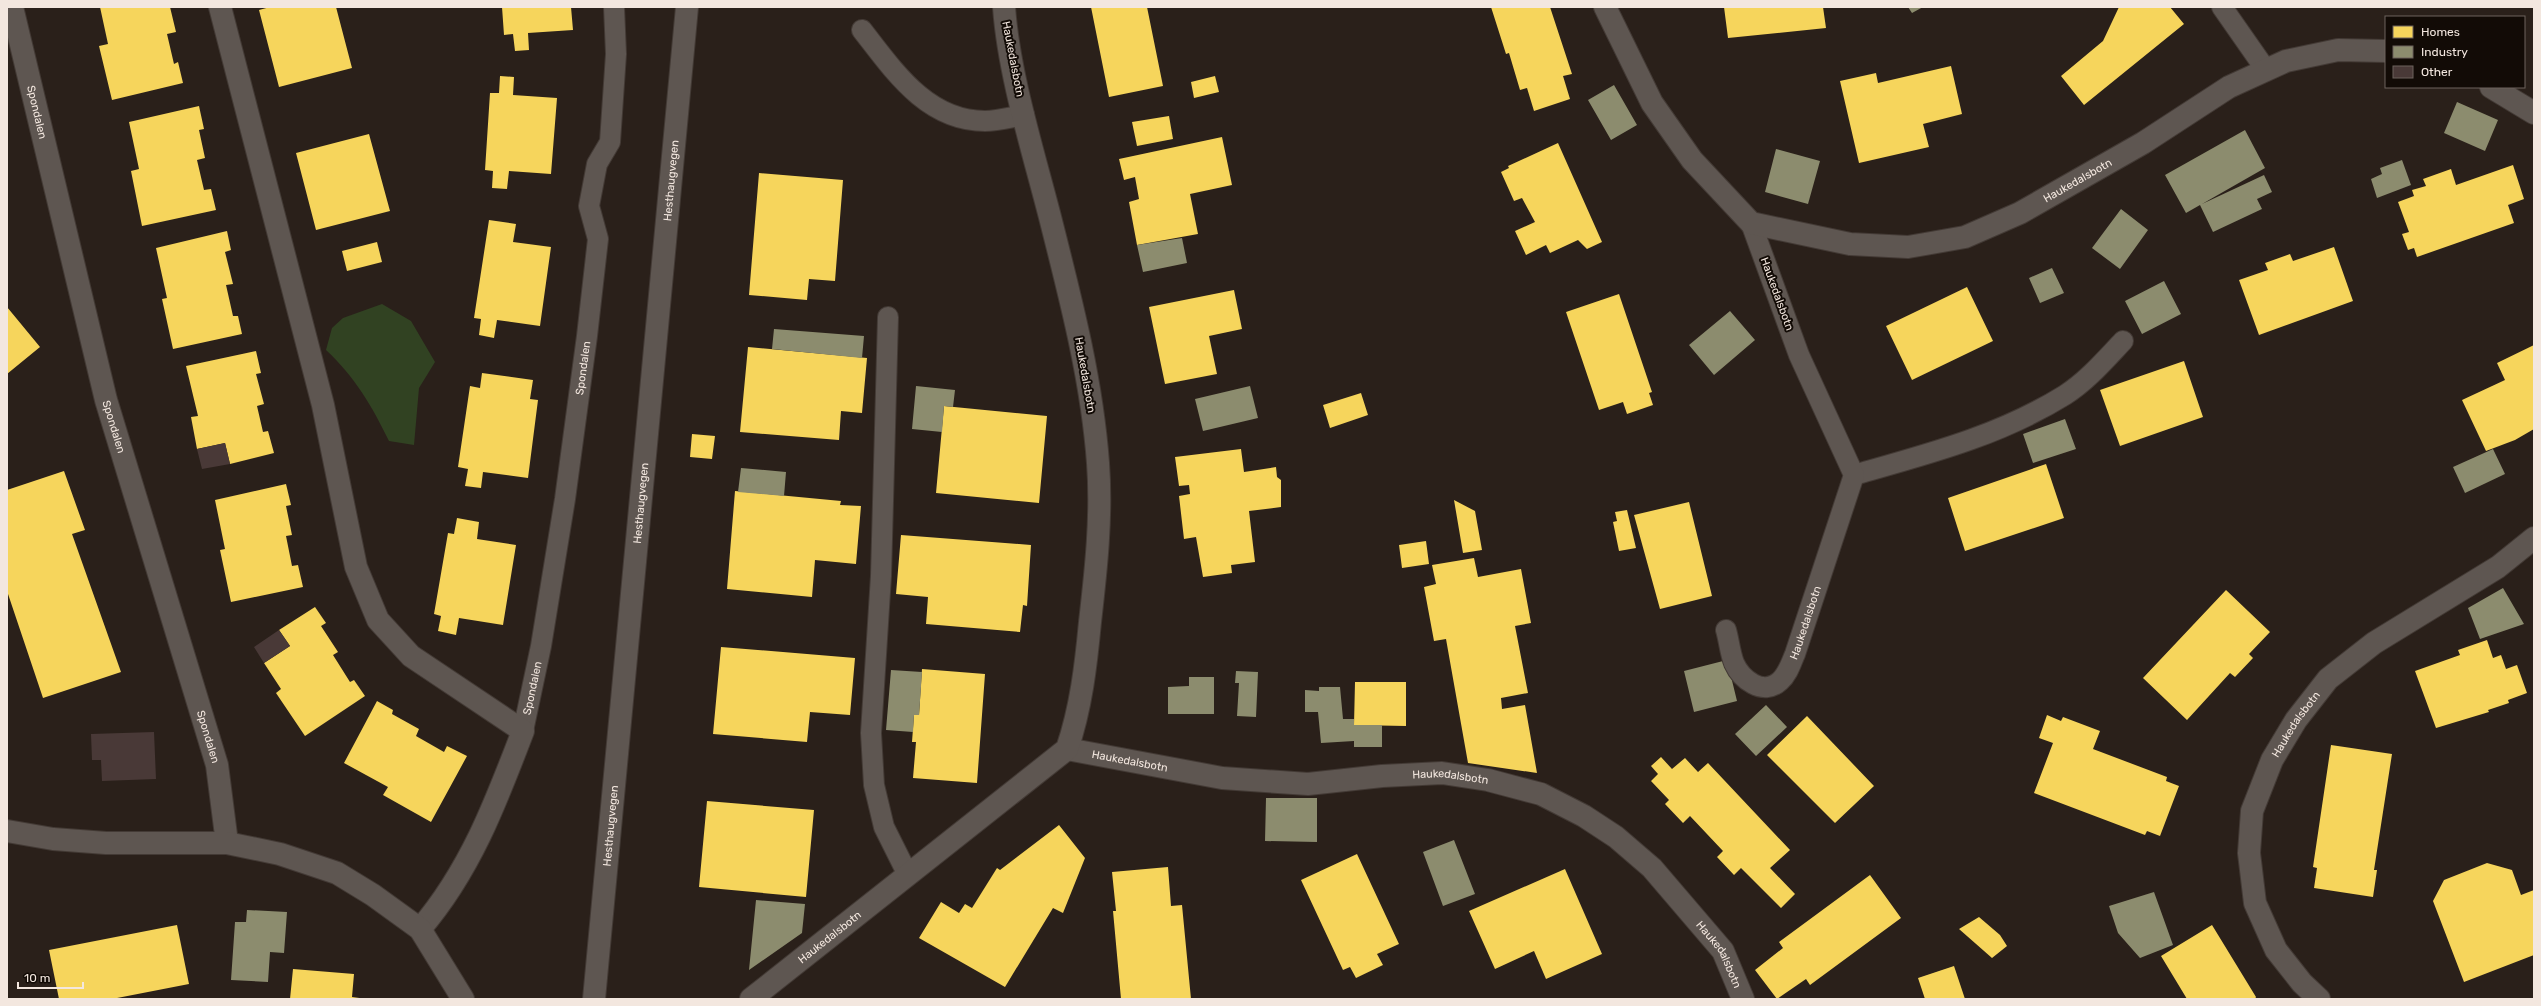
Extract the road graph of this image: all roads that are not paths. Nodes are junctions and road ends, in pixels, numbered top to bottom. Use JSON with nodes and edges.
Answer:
{"nodes":[{"id":1,"x":12,"y":7,"type":"edge"},
{"id":2,"x":220,"y":7,"type":"edge"},
{"id":3,"x":614,"y":7,"type":"edge"},
{"id":4,"x":687,"y":7,"type":"edge"},
{"id":5,"x":1004,"y":7,"type":"edge"},
{"id":6,"x":1606,"y":7,"type":"edge"},
{"id":7,"x":2222,"y":7,"type":"edge"},
{"id":8,"x":862,"y":30,"type":"dead end"},
{"id":9,"x":2385,"y":52,"type":"edge"},
{"id":10,"x":2266,"y":70,"type":"junction"},
{"id":11,"x":2493,"y":88,"type":"edge"},
{"id":12,"x":2534,"y":113,"type":"edge"},
{"id":13,"x":1024,"y":115,"type":"junction"},
{"id":14,"x":1751,"y":223,"type":"junction"},
{"id":15,"x":888,"y":317,"type":"dead end"},
{"id":16,"x":2123,"y":341,"type":"dead end"},
{"id":17,"x":1854,"y":475,"type":"junction"},
{"id":18,"x":2534,"y":538,"type":"edge"},
{"id":19,"x":1726,"y":630,"type":"dead end"},
{"id":20,"x":522,"y":731,"type":"junction"},
{"id":21,"x":1067,"y":749,"type":"junction"},
{"id":22,"x":7,"y":831,"type":"edge"},
{"id":23,"x":227,"y":843,"type":"junction"},
{"id":24,"x":908,"y":875,"type":"junction"},
{"id":25,"x":420,"y":929,"type":"junction"},
{"id":26,"x":463,"y":999,"type":"edge"},
{"id":27,"x":594,"y":999,"type":"edge"},
{"id":28,"x":751,"y":999,"type":"edge"},
{"id":29,"x":1743,"y":999,"type":"edge"},
{"id":30,"x":2318,"y":999,"type":"edge"}],
"edges":[{"from":1,"to":23,"type":"street","name":"Spondalen"},
{"from":2,"to":20,"type":"street","name":"Spondalen"},
{"from":3,"to":20,"type":"lane","name":"Spondalen"},
{"from":4,"to":27,"type":"street","name":"Hesthaugvegen"},
{"from":5,"to":13,"type":"street","name":"Haukedalsbotn"},
{"from":6,"to":14,"type":"street","name":"Haukedalsbotn"},
{"from":7,"to":10,"type":"lane"},
{"from":8,"to":13,"type":"lane"},
{"from":9,"to":10,"type":"street","name":"Haukedalsbotn"},
{"from":10,"to":14,"type":"street","name":"Haukedalsbotn"},
{"from":11,"to":12,"type":"street"},
{"from":13,"to":21,"type":"street","name":"Haukedalsbotn"},
{"from":14,"to":17,"type":"lane","name":"Haukedalsbotn"},
{"from":15,"to":24,"type":"lane"},
{"from":16,"to":17,"type":"lane"},
{"from":17,"to":19,"type":"lane","name":"Haukedalsbotn"},
{"from":18,"to":30,"type":"street","name":"Haukedalsbotn"},
{"from":20,"to":25,"type":"street","name":"Spondalen"},
{"from":21,"to":24,"type":"street","name":"Haukedalsbotn"},
{"from":21,"to":29,"type":"street","name":"Haukedalsbotn"},
{"from":22,"to":23,"type":"street"},
{"from":23,"to":25,"type":"street"},
{"from":24,"to":28,"type":"street","name":"Haukedalsbotn"},
{"from":25,"to":26,"type":"street"}]}
